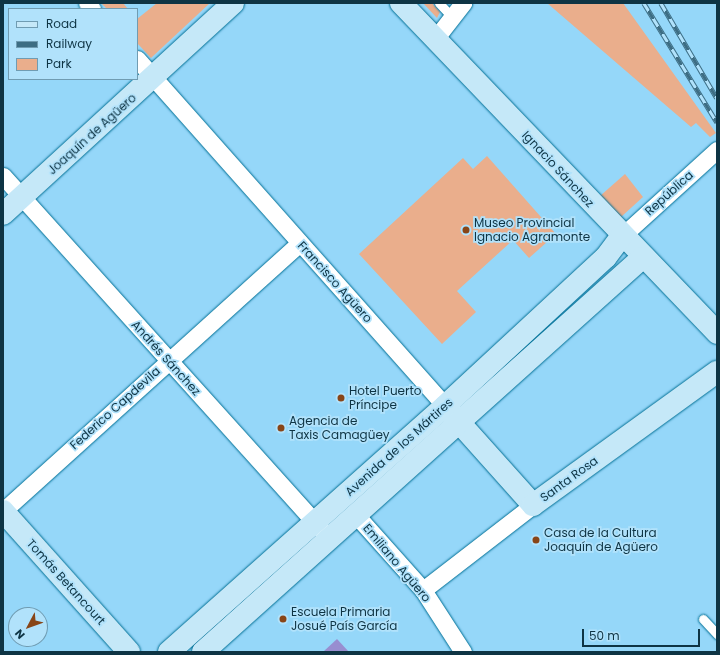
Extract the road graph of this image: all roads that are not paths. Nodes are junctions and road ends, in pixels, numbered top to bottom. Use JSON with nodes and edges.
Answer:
{"nodes":[{"id":1,"x":233,"y":3,"type":"edge"},
{"id":2,"x":401,"y":3,"type":"edge"},
{"id":3,"x":439,"y":3,"type":"edge"},
{"id":4,"x":463,"y":3,"type":"edge"},
{"id":5,"x":452,"y":17,"type":"junction"},
{"id":6,"x":435,"y":38,"type":"junction"},
{"id":7,"x":138,"y":60,"type":"edge"},
{"id":8,"x":154,"y":78,"type":"junction"},
{"id":9,"x":717,"y":150,"type":"edge"},
{"id":10,"x":3,"y":176,"type":"edge"},
{"id":11,"x":22,"y":197,"type":"junction"},
{"id":12,"x":3,"y":214,"type":"edge"},
{"id":13,"x":622,"y":236,"type":"junction"},
{"id":14,"x":300,"y":243,"type":"junction"},
{"id":15,"x":606,"y":257,"type":"junction"},
{"id":16,"x":642,"y":258,"type":"junction"},
{"id":17,"x":621,"y":275,"type":"junction"},
{"id":18,"x":717,"y":333,"type":"edge"},
{"id":19,"x":168,"y":360,"type":"junction"},
{"id":20,"x":717,"y":372,"type":"edge"},
{"id":21,"x":452,"y":414,"type":"junction"},
{"id":22,"x":533,"y":505,"type":"junction"},
{"id":23,"x":3,"y":511,"type":"edge"},
{"id":24,"x":356,"y":515,"type":"junction"},
{"id":25,"x":315,"y":523,"type":"junction"},
{"id":26,"x":329,"y":539,"type":"junction"},
{"id":27,"x":423,"y":590,"type":"junction"},
{"id":28,"x":703,"y":618,"type":"dead end"},
{"id":29,"x":717,"y":634,"type":"edge"},
{"id":30,"x":129,"y":652,"type":"edge"},
{"id":31,"x":169,"y":652,"type":"edge"},
{"id":32,"x":203,"y":652,"type":"edge"},
{"id":33,"x":463,"y":652,"type":"edge"}],
"edges":[{"from":1,"to":8,"type":"main road","name":"Joaquín de Agüero"},
{"from":2,"to":6,"type":"main road","name":"Ignacio Sánchez"},
{"from":3,"to":5,"type":"lane"},
{"from":4,"to":5,"type":"street"},
{"from":5,"to":6,"type":"street"},
{"from":6,"to":13,"type":"main road","name":"Ignacio Sánchez"},
{"from":7,"to":8,"type":"street","name":"Francisco Agüero"},
{"from":8,"to":11,"type":"main road","name":"Joaquín de Agüero"},
{"from":8,"to":14,"type":"street","name":"Francisco Agüero"},
{"from":9,"to":13,"type":"street","name":"República"},
{"from":10,"to":11,"type":"street","name":"Andrés Sánchez"},
{"from":11,"to":12,"type":"main road","name":"Joaquín de Agüero"},
{"from":11,"to":19,"type":"street","name":"Andrés Sánchez"},
{"from":13,"to":15,"type":"main road","name":"Avenida de los Mártires"},
{"from":13,"to":16,"type":"main road","name":"Ignacio Sánchez"},
{"from":14,"to":19,"type":"street","name":"Federico Capdevila"},
{"from":14,"to":21,"type":"street","name":"Francisco Agüero"},
{"from":15,"to":17,"type":"main road"},
{"from":15,"to":21,"type":"main road","name":"Avenida de los Mártires"},
{"from":16,"to":17,"type":"main road","name":"Avenida de los Mártires"},
{"from":16,"to":18,"type":"main road","name":"Ignacio Sánchez"},
{"from":17,"to":21,"type":"main road","name":"Avenida de los Mártires"},
{"from":19,"to":23,"type":"street","name":"Federico Capdevila"},
{"from":19,"to":25,"type":"street","name":"Andrés Sánchez"},
{"from":20,"to":22,"type":"main road","name":"Santa Rosa"},
{"from":21,"to":22,"type":"main road","name":"Francisco Agüero"},
{"from":21,"to":24,"type":"main road","name":"Avenida de los Mártires"},
{"from":21,"to":25,"type":"main road","name":"Avenida de los Mártires"},
{"from":22,"to":27,"type":"street","name":"Santa Rosa"},
{"from":23,"to":30,"type":"main road","name":"Tomás Betancourt"},
{"from":24,"to":26,"type":"main road","name":"Avenida de los Mártires"},
{"from":24,"to":27,"type":"street","name":"Emiliano Agüero"},
{"from":25,"to":26,"type":"street","name":"Andrés Sánchez"},
{"from":25,"to":31,"type":"main road","name":"Avenida de los Mártires"},
{"from":26,"to":32,"type":"main road","name":"Avenida de los Mártires"},
{"from":27,"to":33,"type":"street","name":"Emiliano Agüero"},
{"from":28,"to":29,"type":"lane"}]}
